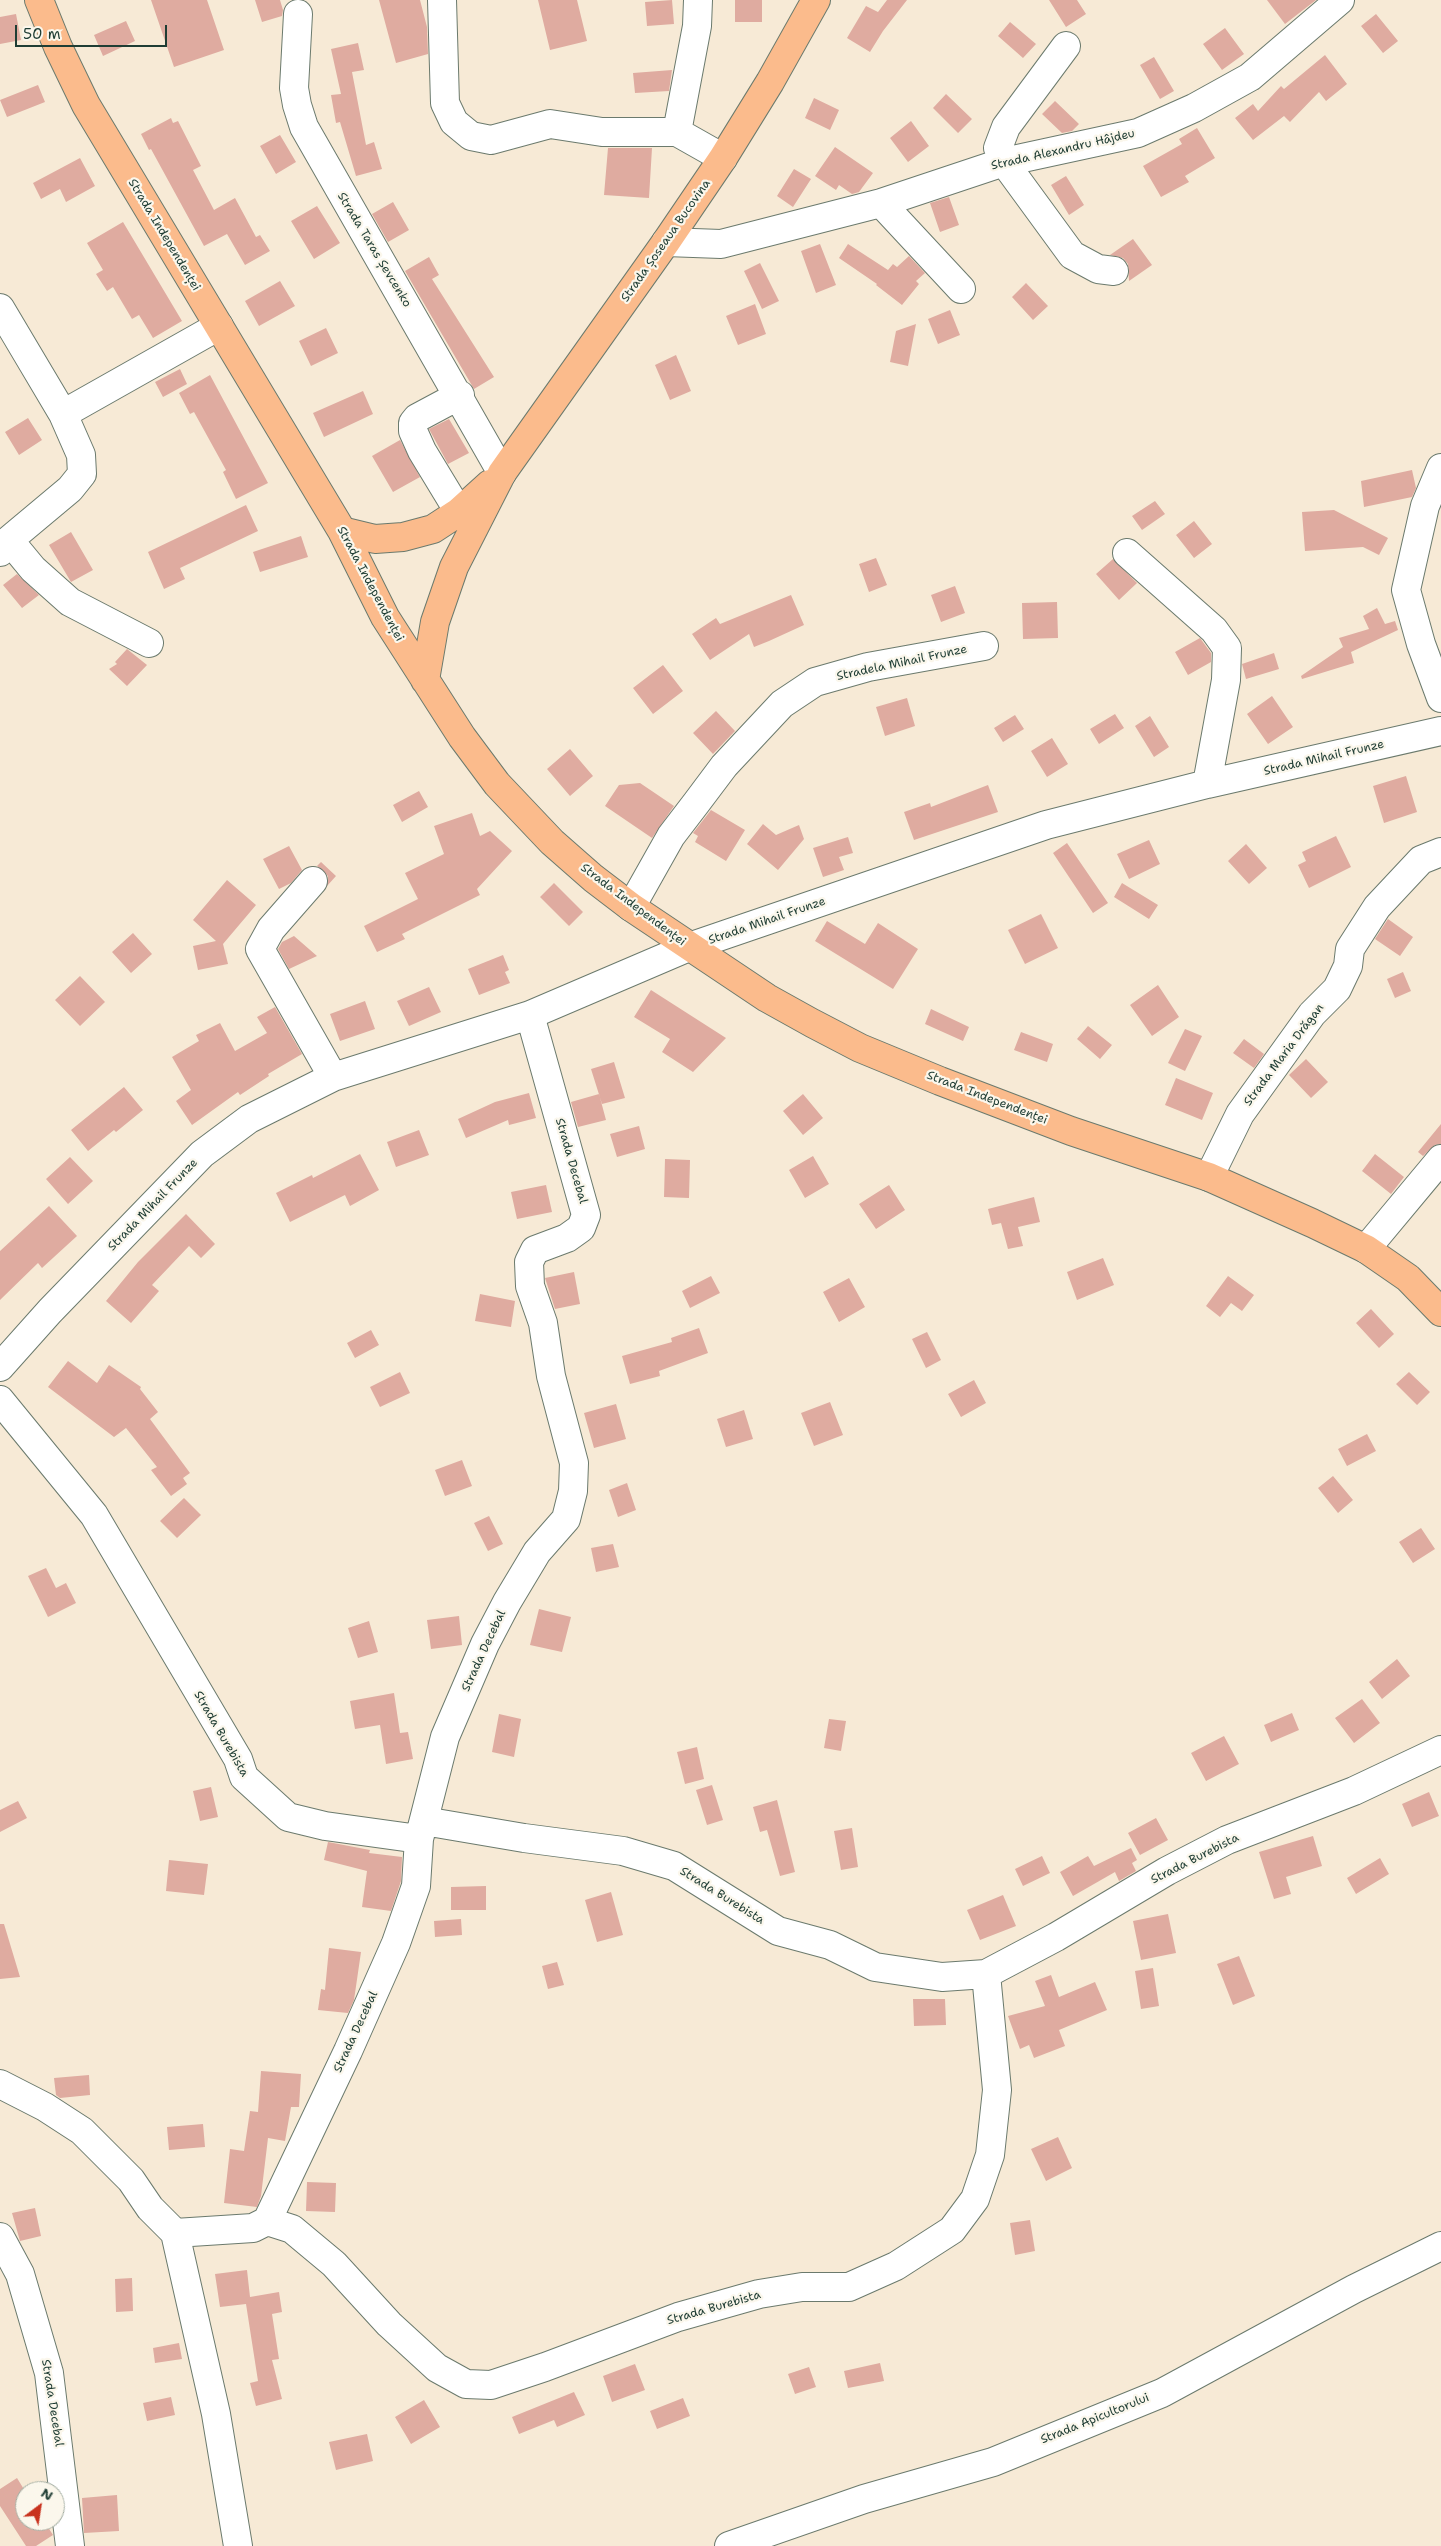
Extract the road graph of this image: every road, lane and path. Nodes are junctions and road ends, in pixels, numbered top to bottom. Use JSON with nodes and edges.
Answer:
{"nodes":[{"id":1,"x":39,"y":0,"type":"edge"},
{"id":2,"x":442,"y":0,"type":"edge"},
{"id":3,"x":698,"y":0,"type":"edge"},
{"id":4,"x":816,"y":0,"type":"edge"},
{"id":5,"x":1340,"y":0,"type":"edge"},
{"id":6,"x":298,"y":14,"type":"dead end"},
{"id":7,"x":1066,"y":46,"type":"dead end"},
{"id":8,"x":677,"y":132,"type":"junction"},
{"id":9,"x":723,"y":158,"type":"junction"},
{"id":10,"x":1004,"y":162,"type":"junction"},
{"id":11,"x":881,"y":203,"type":"junction"},
{"id":12,"x":666,"y":242,"type":"junction"},
{"id":13,"x":1114,"y":271,"type":"dead end"},
{"id":14,"x":961,"y":289,"type":"dead end"},
{"id":15,"x":0,"y":308,"type":"edge"},
{"id":16,"x":219,"y":326,"type":"junction"},
{"id":17,"x":460,"y":395,"type":"junction"},
{"id":18,"x":63,"y":414,"type":"junction"},
{"id":19,"x":1441,"y":468,"type":"edge"},
{"id":20,"x":502,"y":472,"type":"junction"},
{"id":21,"x":459,"y":512,"type":"junction"},
{"id":22,"x":342,"y":531,"type":"junction"},
{"id":23,"x":5,"y":546,"type":"edge"},
{"id":24,"x":1127,"y":553,"type":"dead end"},
{"id":25,"x":149,"y":644,"type":"dead end"},
{"id":26,"x":984,"y":646,"type":"dead end"},
{"id":27,"x":425,"y":680,"type":"junction"},
{"id":28,"x":1441,"y":698,"type":"edge"},
{"id":29,"x":1441,"y":731,"type":"edge"},
{"id":30,"x":1207,"y":784,"type":"junction"},
{"id":31,"x":1441,"y":852,"type":"edge"},
{"id":32,"x":313,"y":882,"type":"dead end"},
{"id":33,"x":631,"y":907,"type":"junction"},
{"id":34,"x":689,"y":946,"type":"junction"},
{"id":35,"x":530,"y":1015,"type":"junction"},
{"id":36,"x":333,"y":1077,"type":"junction"},
{"id":37,"x":1441,"y":1159,"type":"edge"},
{"id":38,"x":1209,"y":1177,"type":"junction"},
{"id":39,"x":1366,"y":1249,"type":"junction"},
{"id":40,"x":1441,"y":1312,"type":"edge"},
{"id":41,"x":0,"y":1367,"type":"edge"},
{"id":42,"x":0,"y":1400,"type":"edge"},
{"id":43,"x":1441,"y":1750,"type":"edge"},
{"id":44,"x":422,"y":1830,"type":"junction"},
{"id":45,"x":986,"y":1974,"type":"junction"},
{"id":46,"x":0,"y":2084,"type":"edge"},
{"id":47,"x":267,"y":2221,"type":"junction"},
{"id":48,"x":175,"y":2233,"type":"junction"},
{"id":49,"x":0,"y":2237,"type":"edge"},
{"id":50,"x":1441,"y":2246,"type":"edge"},
{"id":51,"x":70,"y":2546,"type":"edge"},
{"id":52,"x":238,"y":2546,"type":"edge"},
{"id":53,"x":729,"y":2546,"type":"edge"}],
"edges":[{"from":1,"to":16,"type":"main road","name":"Strada Independenței"},
{"from":2,"to":8,"type":"street"},
{"from":3,"to":8,"type":"street"},
{"from":4,"to":9,"type":"main road","name":"Strada Șoseaua Bucovina"},
{"from":5,"to":10,"type":"street","name":"Strada Alexandru Hâjdeu"},
{"from":6,"to":17,"type":"street","name":"Strada Taras Șevcenko"},
{"from":7,"to":10,"type":"street"},
{"from":8,"to":9,"type":"street"},
{"from":9,"to":12,"type":"main road","name":"Strada Șoseaua Bucovina"},
{"from":10,"to":11,"type":"street","name":"Strada Alexandru Hâjdeu"},
{"from":10,"to":13,"type":"street"},
{"from":11,"to":12,"type":"street","name":"Strada Alexandru Hâjdeu"},
{"from":11,"to":14,"type":"street"},
{"from":12,"to":20,"type":"main road","name":"Strada Șoseaua Bucovina"},
{"from":15,"to":18,"type":"street"},
{"from":16,"to":18,"type":"street"},
{"from":16,"to":22,"type":"main road","name":"Strada Independenței"},
{"from":17,"to":20,"type":"street","name":"Strada Taras Șevcenko"},
{"from":17,"to":21,"type":"street"},
{"from":18,"to":23,"type":"street"},
{"from":19,"to":28,"type":"street"},
{"from":20,"to":21,"type":"main road","name":"Strada Șoseaua Bucovina"},
{"from":20,"to":27,"type":"main road","name":"Strada Șoseaua Bucovina"},
{"from":21,"to":22,"type":"main road","name":"Strada Șoseaua Bucovina"},
{"from":22,"to":27,"type":"main road","name":"Strada Independenței"},
{"from":23,"to":25,"type":"street"},
{"from":24,"to":30,"type":"street"},
{"from":26,"to":33,"type":"street","name":"Stradela Mihail Frunze"},
{"from":27,"to":33,"type":"main road","name":"Strada Independenței"},
{"from":29,"to":30,"type":"street","name":"Strada Mihail Frunze"},
{"from":30,"to":34,"type":"street","name":"Strada Mihail Frunze"},
{"from":31,"to":38,"type":"street","name":"Strada Maria Drăgan"},
{"from":32,"to":36,"type":"street"},
{"from":33,"to":34,"type":"main road","name":"Strada Independenței"},
{"from":34,"to":35,"type":"street","name":"Strada Mihail Frunze"},
{"from":34,"to":38,"type":"main road","name":"Strada Independenței"},
{"from":35,"to":36,"type":"street","name":"Strada Mihail Frunze"},
{"from":35,"to":44,"type":"street","name":"Strada Decebal"},
{"from":36,"to":41,"type":"street","name":"Strada Mihail Frunze"},
{"from":37,"to":39,"type":"street"},
{"from":38,"to":39,"type":"main road","name":"Strada Independenței"},
{"from":39,"to":40,"type":"main road","name":"Strada Independenței"},
{"from":42,"to":44,"type":"street","name":"Strada Burebista"},
{"from":43,"to":45,"type":"street","name":"Strada Burebista"},
{"from":44,"to":45,"type":"street","name":"Strada Burebista"},
{"from":44,"to":47,"type":"street","name":"Strada Decebal"},
{"from":45,"to":47,"type":"street","name":"Strada Burebista"},
{"from":46,"to":48,"type":"street"},
{"from":47,"to":48,"type":"street"},
{"from":48,"to":52,"type":"street"},
{"from":49,"to":51,"type":"street","name":"Strada Decebal"},
{"from":50,"to":53,"type":"street","name":"Strada Apicultorului"}]}
